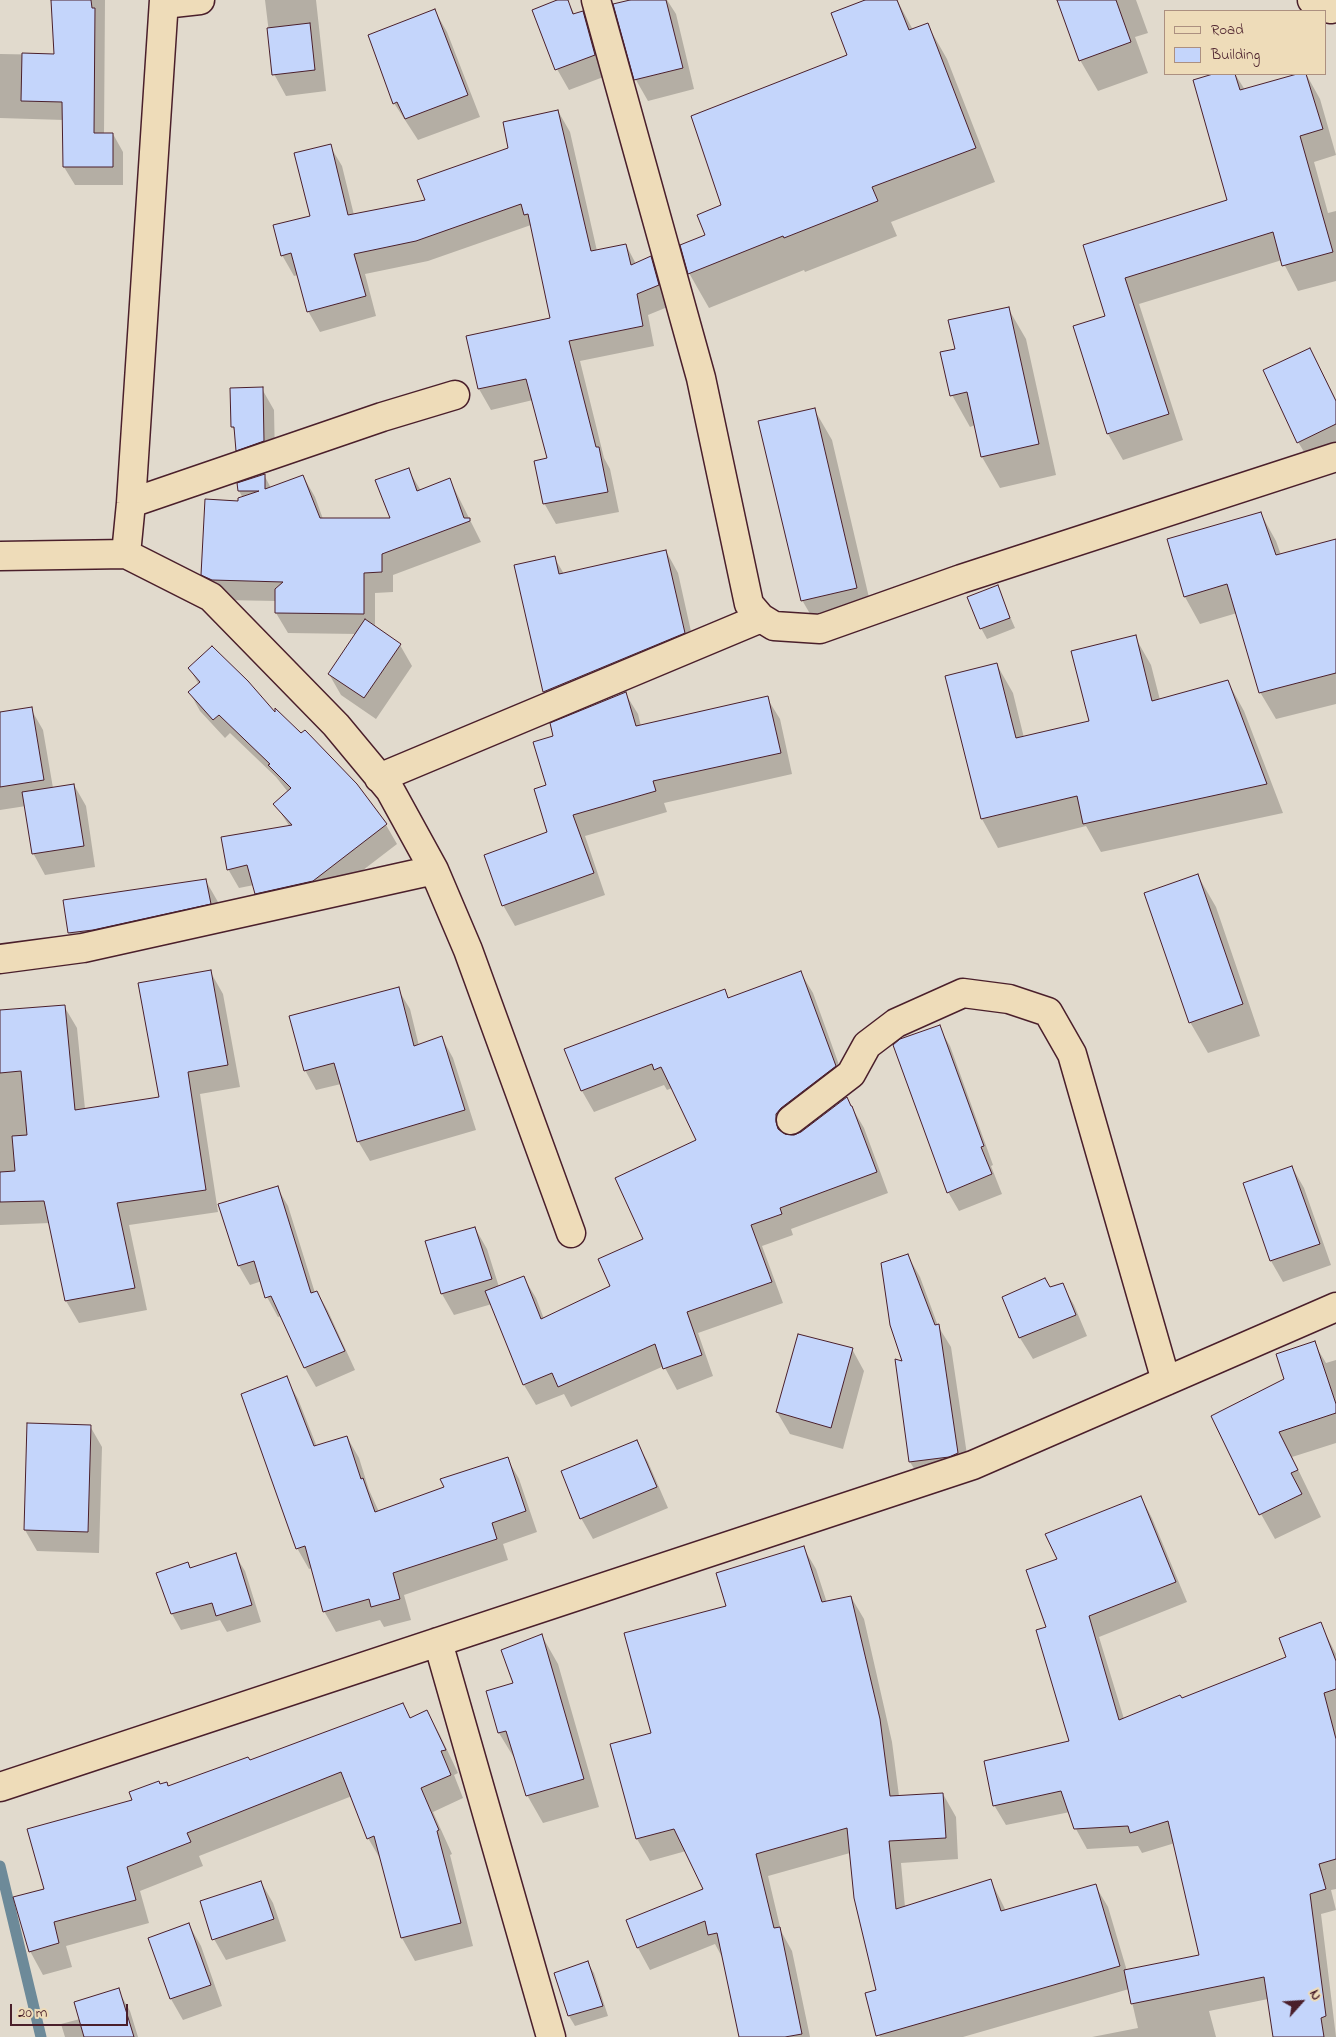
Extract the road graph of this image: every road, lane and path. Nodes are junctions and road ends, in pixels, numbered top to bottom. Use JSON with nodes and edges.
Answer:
{"nodes":[{"id":1,"x":200,"y":0,"type":"edge"},
{"id":2,"x":596,"y":0,"type":"edge"},
{"id":3,"x":1312,"y":0,"type":"edge"},
{"id":4,"x":164,"y":2,"type":"edge"},
{"id":5,"x":1336,"y":8,"type":"edge"},
{"id":6,"x":454,"y":395,"type":"dead end"},
{"id":7,"x":1336,"y":457,"type":"edge"},
{"id":8,"x":131,"y":503,"type":"junction"},
{"id":9,"x":126,"y":554,"type":"junction"},
{"id":10,"x":0,"y":556,"type":"edge"},
{"id":11,"x":761,"y":618,"type":"junction"},
{"id":12,"x":379,"y":778,"type":"junction"},
{"id":13,"x":434,"y":870,"type":"junction"},
{"id":14,"x":0,"y":959,"type":"edge"},
{"id":15,"x":791,"y":1120,"type":"dead end"},
{"id":16,"x":571,"y":1233,"type":"dead end"},
{"id":17,"x":1336,"y":1307,"type":"edge"},
{"id":18,"x":1166,"y":1382,"type":"junction"},
{"id":19,"x":438,"y":1642,"type":"junction"},
{"id":20,"x":0,"y":1787,"type":"edge"},
{"id":21,"x":551,"y":2037,"type":"edge"}],
"edges":[{"from":1,"to":4,"type":"street"},
{"from":2,"to":11,"type":"street"},
{"from":3,"to":5,"type":"street"},
{"from":4,"to":8,"type":"street"},
{"from":6,"to":8,"type":"street"},
{"from":7,"to":11,"type":"street"},
{"from":8,"to":9,"type":"street"},
{"from":9,"to":10,"type":"street"},
{"from":9,"to":12,"type":"street"},
{"from":11,"to":12,"type":"street"},
{"from":12,"to":13,"type":"street"},
{"from":13,"to":14,"type":"street"},
{"from":13,"to":16,"type":"street"},
{"from":15,"to":18,"type":"street"},
{"from":17,"to":18,"type":"street"},
{"from":18,"to":19,"type":"street"},
{"from":19,"to":20,"type":"street"},
{"from":19,"to":21,"type":"street"}]}
